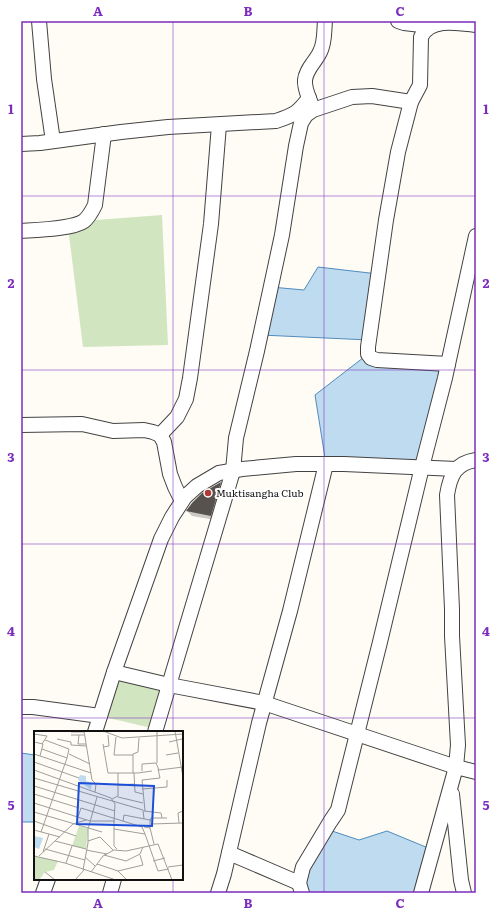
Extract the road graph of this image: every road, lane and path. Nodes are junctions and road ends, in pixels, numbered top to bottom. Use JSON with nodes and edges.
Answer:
{"nodes":[{"id":1,"x":39,"y":21,"type":"edge"},
{"id":2,"x":325,"y":21,"type":"edge"},
{"id":3,"x":398,"y":21,"type":"edge"},
{"id":4,"x":471,"y":23,"type":"edge"},
{"id":5,"x":430,"y":26,"type":"junction"},
{"id":6,"x":411,"y":102,"type":"junction"},
{"id":7,"x":311,"y":104,"type":"junction"},
{"id":8,"x":219,"y":125,"type":"junction"},
{"id":9,"x":104,"y":134,"type":"junction"},
{"id":10,"x":53,"y":141,"type":"junction"},
{"id":11,"x":21,"y":144,"type":"edge"},
{"id":12,"x":21,"y":231,"type":"edge"},
{"id":13,"x":476,"y":236,"type":"edge"},
{"id":14,"x":448,"y":364,"type":"junction"},
{"id":15,"x":21,"y":425,"type":"edge"},
{"id":16,"x":160,"y":435,"type":"junction"},
{"id":17,"x":476,"y":460,"type":"edge"},
{"id":18,"x":326,"y":464,"type":"junction"},
{"id":19,"x":422,"y":467,"type":"junction"},
{"id":20,"x":456,"y":469,"type":"junction"},
{"id":21,"x":232,"y":471,"type":"junction"},
{"id":22,"x":182,"y":501,"type":"junction"},
{"id":23,"x":114,"y":672,"type":"junction"},
{"id":24,"x":169,"y":685,"type":"junction"},
{"id":25,"x":264,"y":703,"type":"junction"},
{"id":26,"x":21,"y":707,"type":"edge"},
{"id":27,"x":100,"y":716,"type":"junction"},
{"id":28,"x":94,"y":731,"type":"edge"},
{"id":29,"x":155,"y":731,"type":"edge"},
{"id":30,"x":357,"y":735,"type":"junction"},
{"id":31,"x":456,"y":767,"type":"junction"},
{"id":32,"x":476,"y":772,"type":"edge"},
{"id":33,"x":451,"y":786,"type":"junction"},
{"id":34,"x":229,"y":853,"type":"junction"},
{"id":35,"x":48,"y":880,"type":"edge"},
{"id":36,"x":114,"y":880,"type":"edge"},
{"id":37,"x":300,"y":888,"type":"edge"},
{"id":38,"x":43,"y":893,"type":"edge"},
{"id":39,"x":110,"y":893,"type":"edge"},
{"id":40,"x":218,"y":893,"type":"edge"},
{"id":41,"x":421,"y":893,"type":"edge"},
{"id":42,"x":464,"y":893,"type":"edge"}],
"edges":[{"from":1,"to":10,"type":"street"},
{"from":2,"to":7,"type":"street"},
{"from":3,"to":5,"type":"street"},
{"from":4,"to":5,"type":"street"},
{"from":5,"to":6,"type":"street"},
{"from":6,"to":7,"type":"street"},
{"from":6,"to":14,"type":"street"},
{"from":7,"to":8,"type":"street"},
{"from":7,"to":21,"type":"street"},
{"from":8,"to":9,"type":"street"},
{"from":8,"to":16,"type":"street"},
{"from":9,"to":10,"type":"street"},
{"from":9,"to":12,"type":"street"},
{"from":10,"to":11,"type":"street"},
{"from":13,"to":14,"type":"street"},
{"from":14,"to":19,"type":"street"},
{"from":15,"to":16,"type":"street"},
{"from":16,"to":22,"type":"street"},
{"from":17,"to":20,"type":"street"},
{"from":18,"to":19,"type":"street"},
{"from":18,"to":21,"type":"street"},
{"from":18,"to":25,"type":"street"},
{"from":19,"to":20,"type":"street"},
{"from":19,"to":30,"type":"street"},
{"from":20,"to":31,"type":"street"},
{"from":21,"to":22,"type":"street"},
{"from":21,"to":24,"type":"street"},
{"from":22,"to":23,"type":"street"},
{"from":23,"to":24,"type":"street"},
{"from":23,"to":27,"type":"street"},
{"from":24,"to":25,"type":"street"},
{"from":24,"to":29,"type":"street"},
{"from":25,"to":30,"type":"street"},
{"from":25,"to":34,"type":"street"},
{"from":26,"to":27,"type":"street"},
{"from":27,"to":28,"type":"street"},
{"from":30,"to":31,"type":"street"},
{"from":30,"to":37,"type":"street"},
{"from":31,"to":32,"type":"street"},
{"from":31,"to":33,"type":"street"},
{"from":33,"to":41,"type":"street"},
{"from":33,"to":42,"type":"street"},
{"from":34,"to":37,"type":"street"},
{"from":34,"to":40,"type":"street"},
{"from":35,"to":38,"type":"street"},
{"from":36,"to":39,"type":"street"}]}
